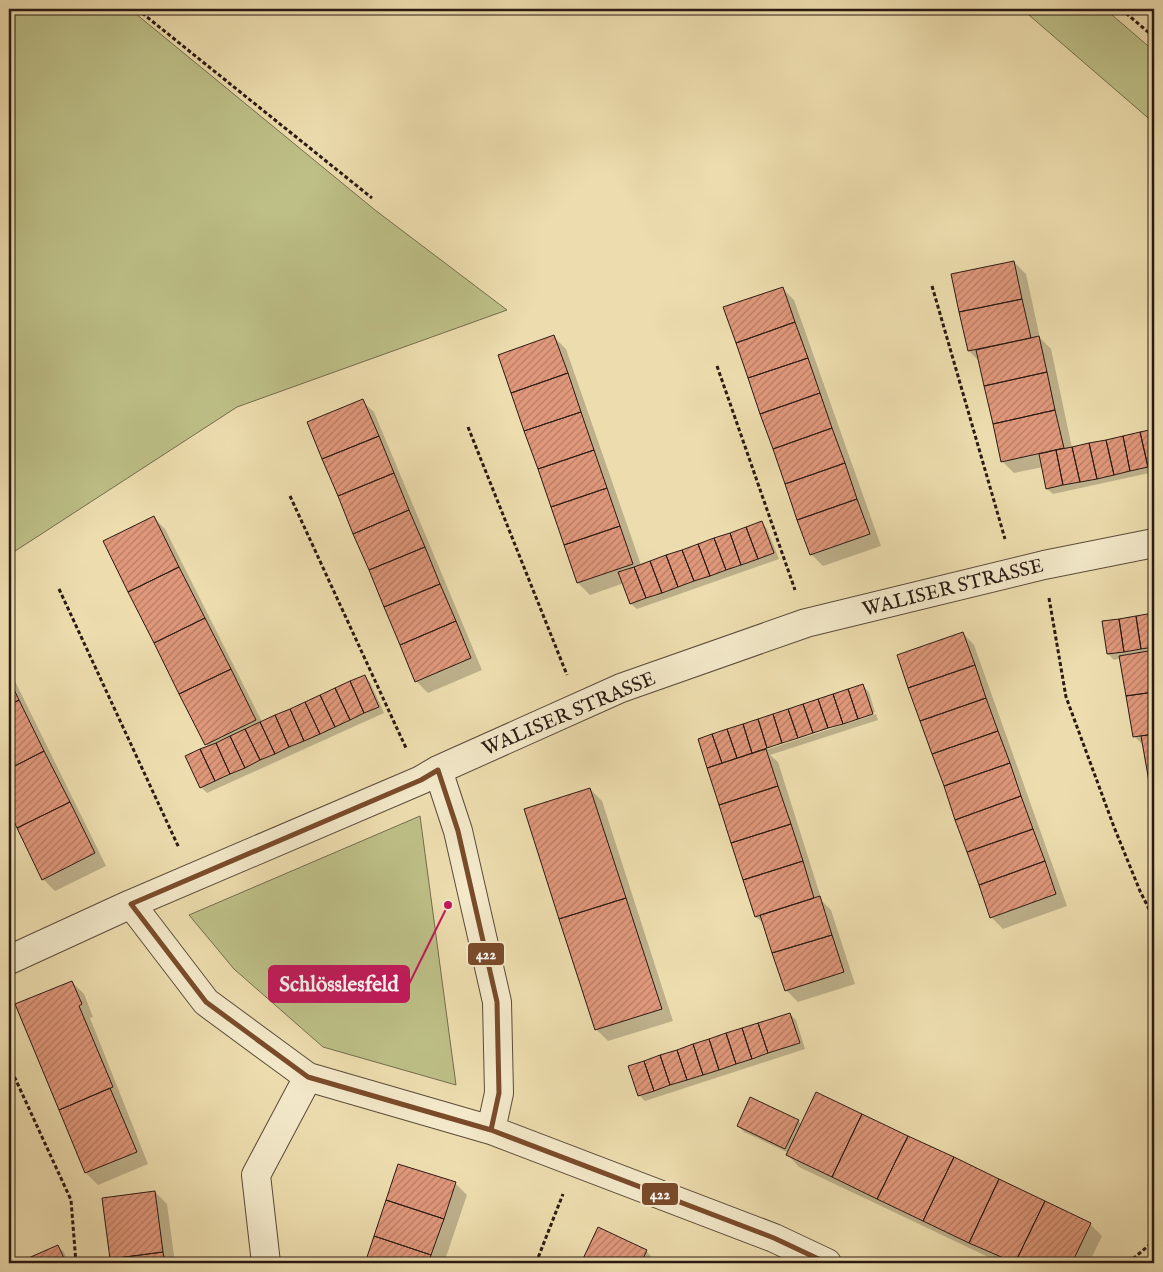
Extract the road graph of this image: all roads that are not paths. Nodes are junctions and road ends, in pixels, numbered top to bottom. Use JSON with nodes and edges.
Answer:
{"nodes":[{"id":1,"x":1154,"y":543,"type":"edge"},
{"id":2,"x":430,"y":775,"type":"junction"},
{"id":3,"x":130,"y":904,"type":"junction"},
{"id":4,"x":9,"y":960,"type":"edge"},
{"id":5,"x":308,"y":1077,"type":"junction"},
{"id":6,"x":491,"y":1130,"type":"junction"},
{"id":7,"x":266,"y":1263,"type":"edge"},
{"id":8,"x":827,"y":1263,"type":"edge"}],
"edges":[{"from":1,"to":2,"type":"street","name":"WALISER STRASSE"},
{"from":2,"to":3,"type":"street","name":"WALISER STRASSE"},
{"from":2,"to":6,"type":"street"},
{"from":3,"to":4,"type":"street","name":"WALISER STRASSE"},
{"from":3,"to":5,"type":"street"},
{"from":5,"to":6,"type":"street"},
{"from":5,"to":7,"type":"street"},
{"from":6,"to":8,"type":"street"}]}
